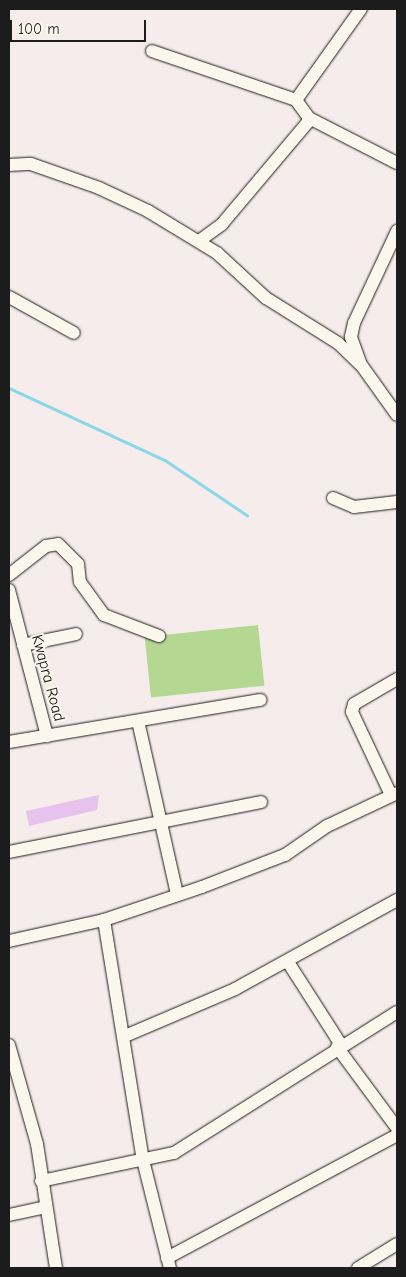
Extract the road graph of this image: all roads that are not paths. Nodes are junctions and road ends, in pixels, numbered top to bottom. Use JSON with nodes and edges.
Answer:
{"nodes":[{"id":1,"x":361,"y":9,"type":"edge"},
{"id":2,"x":152,"y":51,"type":"dead end"},
{"id":3,"x":296,"y":100,"type":"junction"},
{"id":4,"x":310,"y":118,"type":"junction"},
{"id":5,"x":397,"y":162,"type":"edge"},
{"id":6,"x":9,"y":165,"type":"edge"},
{"id":7,"x":222,"y":224,"type":"junction"},
{"id":8,"x":397,"y":231,"type":"edge"},
{"id":9,"x":199,"y":241,"type":"junction"},
{"id":10,"x":217,"y":252,"type":"junction"},
{"id":11,"x":9,"y":297,"type":"edge"},
{"id":12,"x":74,"y":333,"type":"dead end"},
{"id":13,"x":362,"y":366,"type":"junction"},
{"id":14,"x":397,"y":415,"type":"edge"},
{"id":15,"x":333,"y":498,"type":"dead end"},
{"id":16,"x":397,"y":502,"type":"edge"},
{"id":17,"x":9,"y":575,"type":"edge"},
{"id":18,"x":9,"y":590,"type":"edge"},
{"id":19,"x":76,"y":634,"type":"dead end"},
{"id":20,"x":159,"y":636,"type":"dead end"},
{"id":21,"x":23,"y":645,"type":"junction"},
{"id":22,"x":397,"y":679,"type":"edge"},
{"id":23,"x":261,"y":700,"type":"dead end"},
{"id":24,"x":138,"y":722,"type":"junction"},
{"id":25,"x":47,"y":736,"type":"junction"},
{"id":26,"x":9,"y":742,"type":"edge"},
{"id":27,"x":394,"y":794,"type":"edge"},
{"id":28,"x":261,"y":802,"type":"dead end"},
{"id":29,"x":162,"y":824,"type":"junction"},
{"id":30,"x":9,"y":852,"type":"edge"},
{"id":31,"x":178,"y":894,"type":"junction"},
{"id":32,"x":397,"y":900,"type":"edge"},
{"id":33,"x":104,"y":920,"type":"junction"},
{"id":34,"x":9,"y":941,"type":"edge"},
{"id":35,"x":288,"y":962,"type":"junction"},
{"id":36,"x":397,"y":1012,"type":"edge"},
{"id":37,"x":125,"y":1036,"type":"junction"},
{"id":38,"x":9,"y":1045,"type":"edge"},
{"id":39,"x":339,"y":1046,"type":"junction"},
{"id":40,"x":12,"y":1080,"type":"edge"},
{"id":41,"x":396,"y":1120,"type":"edge"},
{"id":42,"x":397,"y":1135,"type":"edge"},
{"id":43,"x":143,"y":1160,"type":"junction"},
{"id":44,"x":41,"y":1181,"type":"junction"},
{"id":45,"x":43,"y":1208,"type":"junction"},
{"id":46,"x":9,"y":1216,"type":"edge"},
{"id":47,"x":397,"y":1244,"type":"edge"},
{"id":48,"x":168,"y":1263,"type":"edge"},
{"id":49,"x":56,"y":1268,"type":"edge"},
{"id":50,"x":358,"y":1268,"type":"edge"}],
"edges":[{"from":1,"to":3,"type":"street"},
{"from":2,"to":3,"type":"street"},
{"from":3,"to":4,"type":"street"},
{"from":4,"to":5,"type":"street"},
{"from":4,"to":7,"type":"street"},
{"from":6,"to":9,"type":"street"},
{"from":7,"to":9,"type":"street"},
{"from":7,"to":10,"type":"street"},
{"from":8,"to":13,"type":"street"},
{"from":9,"to":10,"type":"street"},
{"from":10,"to":13,"type":"street"},
{"from":11,"to":12,"type":"street"},
{"from":13,"to":14,"type":"street"},
{"from":15,"to":16,"type":"street"},
{"from":17,"to":20,"type":"street"},
{"from":18,"to":21,"type":"street","name":"Kwapra Road"},
{"from":19,"to":21,"type":"street"},
{"from":21,"to":25,"type":"street","name":"Kwapra Road"},
{"from":22,"to":27,"type":"street"},
{"from":23,"to":24,"type":"street"},
{"from":24,"to":25,"type":"street"},
{"from":24,"to":29,"type":"street"},
{"from":25,"to":26,"type":"street","name":"Kwapra Road"},
{"from":27,"to":31,"type":"street"},
{"from":28,"to":29,"type":"street"},
{"from":29,"to":30,"type":"street"},
{"from":29,"to":31,"type":"street"},
{"from":31,"to":33,"type":"street"},
{"from":32,"to":35,"type":"street"},
{"from":33,"to":34,"type":"street"},
{"from":33,"to":37,"type":"street"},
{"from":35,"to":37,"type":"street"},
{"from":35,"to":39,"type":"street"},
{"from":36,"to":39,"type":"street"},
{"from":37,"to":43,"type":"street"},
{"from":38,"to":40,"type":"street"},
{"from":39,"to":41,"type":"street"},
{"from":39,"to":43,"type":"street"},
{"from":40,"to":44,"type":"street"},
{"from":42,"to":48,"type":"street"},
{"from":43,"to":44,"type":"street"},
{"from":43,"to":48,"type":"street"},
{"from":44,"to":45,"type":"street"},
{"from":45,"to":46,"type":"street"},
{"from":45,"to":49,"type":"street"},
{"from":47,"to":50,"type":"street"}]}
